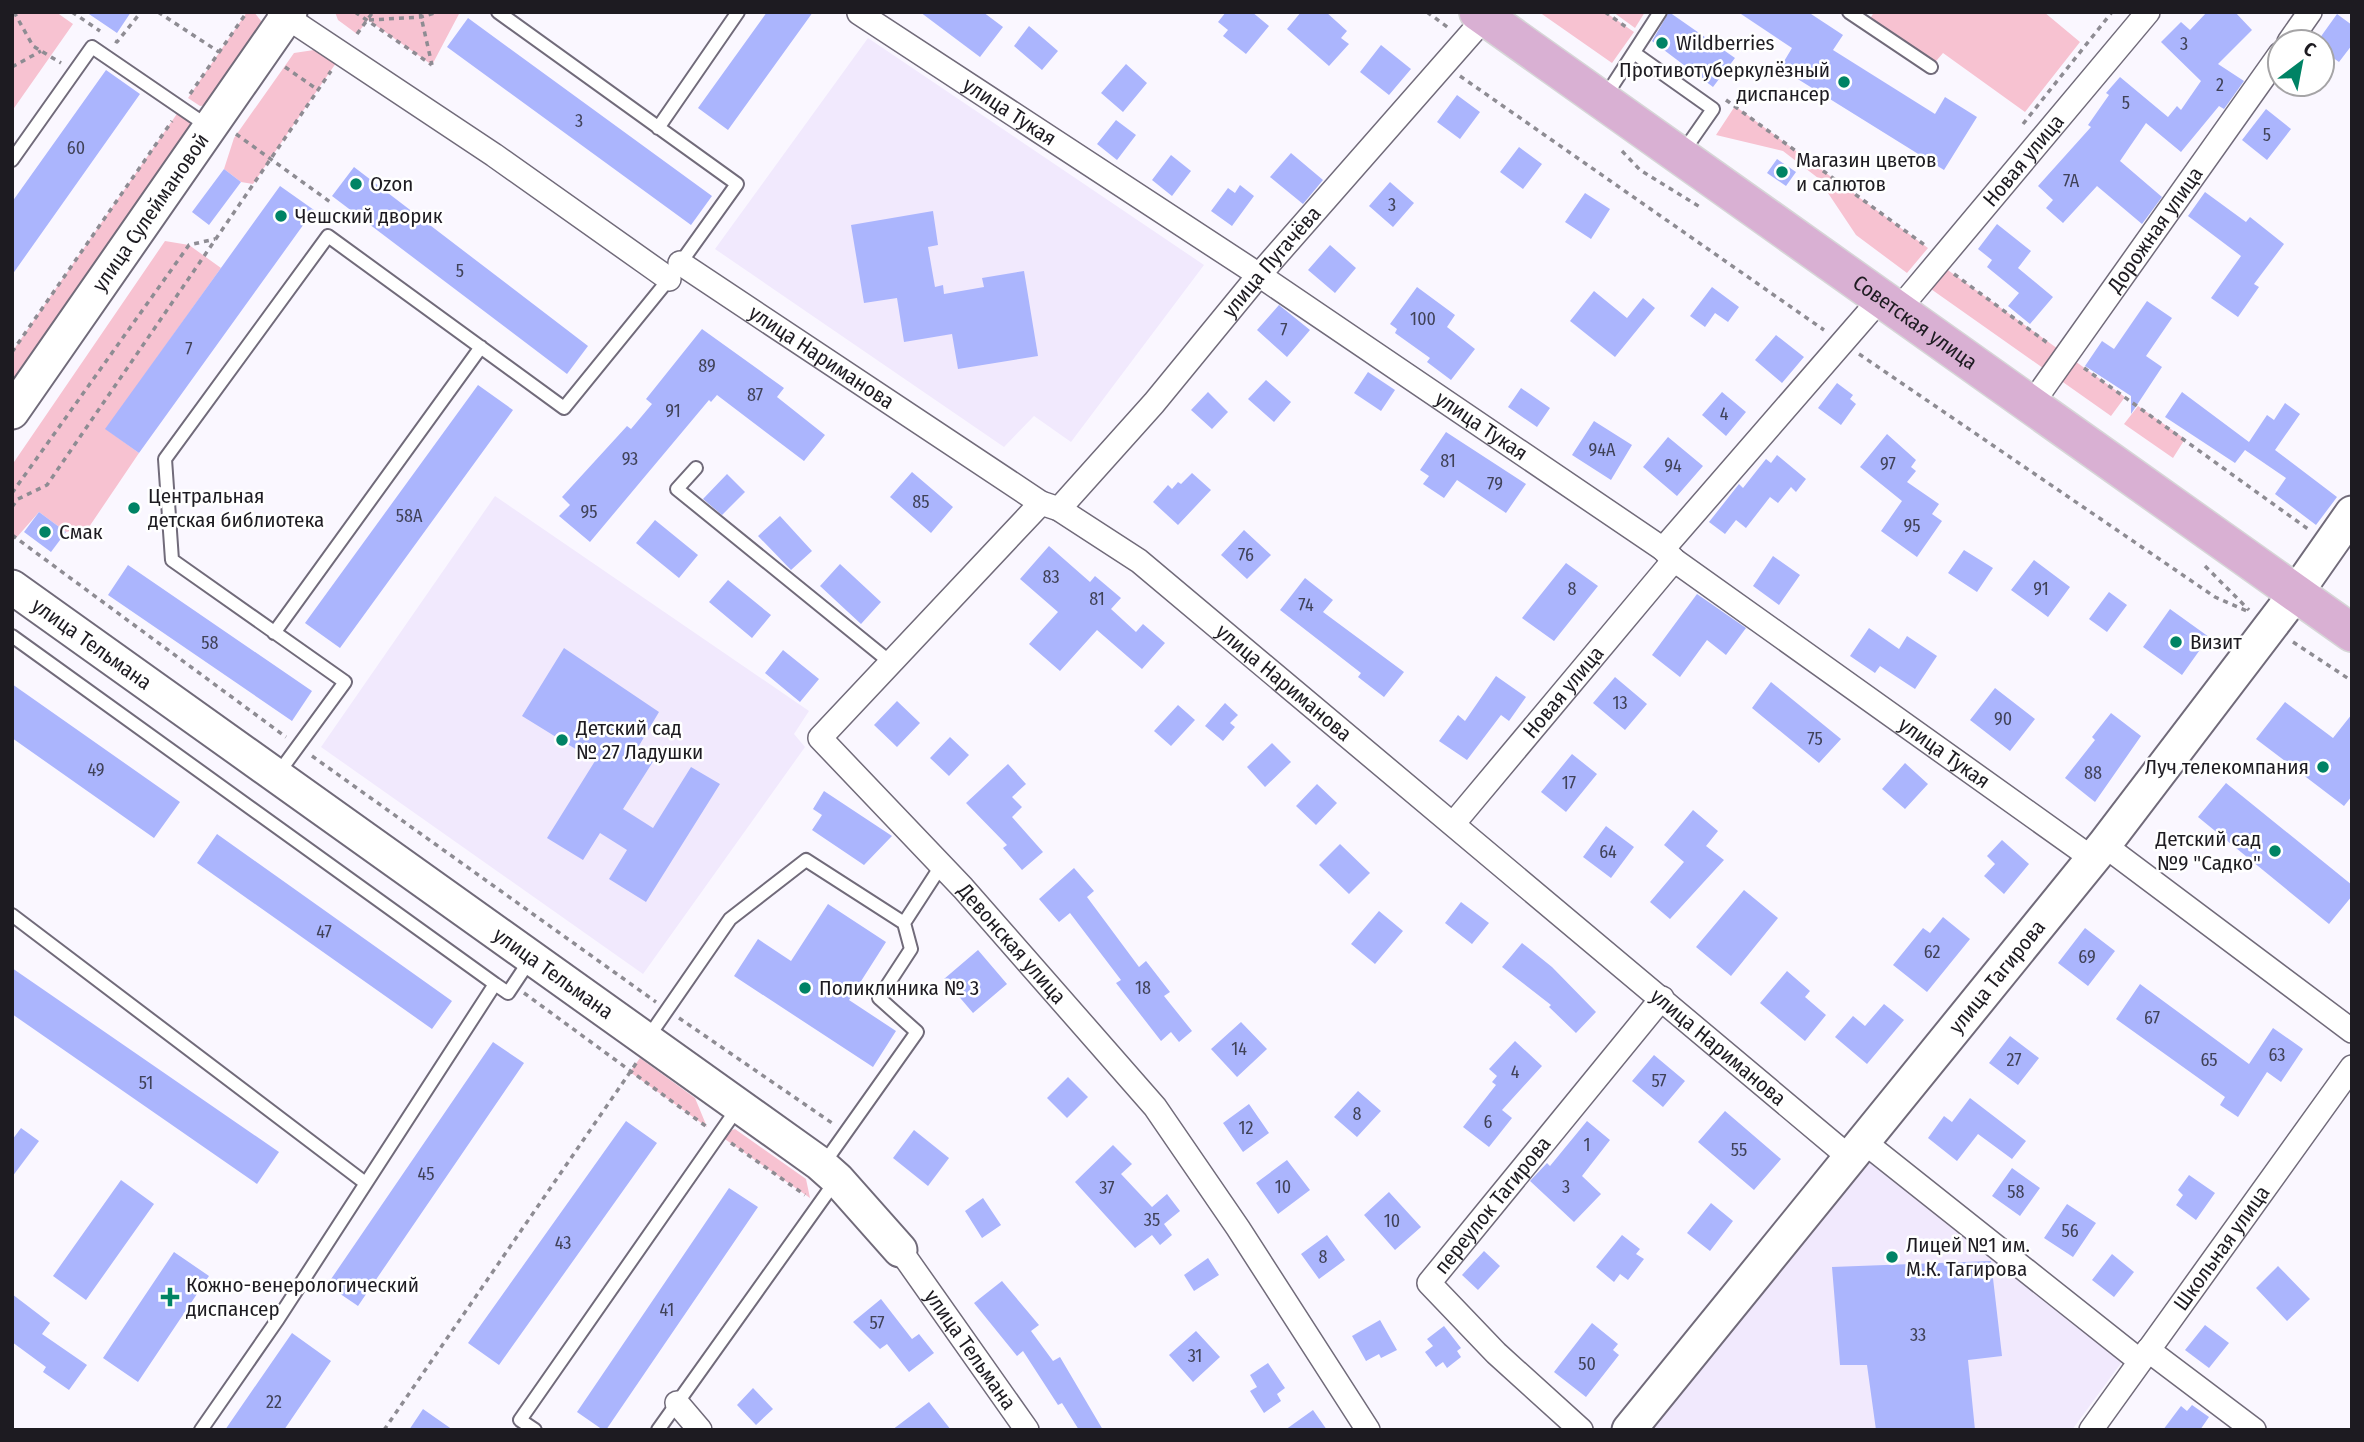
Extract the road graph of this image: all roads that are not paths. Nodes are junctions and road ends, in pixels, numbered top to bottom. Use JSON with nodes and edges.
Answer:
{"nodes":[{"id":1,"x":498,"y":12,"type":"edge"},
{"id":2,"x":738,"y":12,"type":"edge"},
{"id":3,"x":1660,"y":12,"type":"edge"},
{"id":4,"x":1849,"y":12,"type":"edge"},
{"id":5,"x":2148,"y":12,"type":"edge"},
{"id":6,"x":2310,"y":12,"type":"edge"},
{"id":7,"x":859,"y":13,"type":"edge"},
{"id":8,"x":285,"y":14,"type":"edge"},
{"id":9,"x":1484,"y":14,"type":"edge"},
{"id":10,"x":2298,"y":28,"type":"edge"},
{"id":11,"x":1634,"y":53,"type":"junction"},
{"id":12,"x":1931,"y":67,"type":"dead end"},
{"id":13,"x":2266,"y":74,"type":"edge"},
{"id":14,"x":1603,"y":100,"type":"junction"},
{"id":15,"x":214,"y":125,"type":"junction"},
{"id":16,"x":659,"y":128,"type":"junction"},
{"id":17,"x":1681,"y":155,"type":"junction"},
{"id":18,"x":12,"y":160,"type":"edge"},
{"id":19,"x":675,"y":271,"type":"junction"},
{"id":20,"x":1259,"y":275,"type":"junction"},
{"id":21,"x":1890,"y":303,"type":"junction"},
{"id":22,"x":481,"y":347,"type":"junction"},
{"id":23,"x":2031,"y":405,"type":"junction"},
{"id":24,"x":12,"y":412,"type":"edge"},
{"id":25,"x":696,"y":468,"type":"dead end"},
{"id":26,"x":1050,"y":506,"type":"junction"},
{"id":27,"x":2352,"y":513,"type":"edge"},
{"id":28,"x":1669,"y":554,"type":"junction"},
{"id":29,"x":12,"y":587,"type":"edge"},
{"id":30,"x":2296,"y":593,"type":"junction"},
{"id":31,"x":274,"y":633,"type":"junction"},
{"id":32,"x":2352,"y":633,"type":"edge"},
{"id":33,"x":12,"y":636,"type":"edge"},
{"id":34,"x":890,"y":663,"type":"junction"},
{"id":35,"x":277,"y":775,"type":"junction"},
{"id":36,"x":1454,"y":824,"type":"junction"},
{"id":37,"x":2098,"y":852,"type":"junction"},
{"id":38,"x":941,"y":866,"type":"junction"},
{"id":39,"x":12,"y":915,"type":"edge"},
{"id":40,"x":904,"y":923,"type":"junction"},
{"id":41,"x":532,"y":957,"type":"junction"},
{"id":42,"x":495,"y":984,"type":"junction"},
{"id":43,"x":1662,"y":998,"type":"junction"},
{"id":44,"x":2352,"y":1031,"type":"edge"},
{"id":45,"x":648,"y":1041,"type":"junction"},
{"id":46,"x":2352,"y":1067,"type":"edge"},
{"id":47,"x":740,"y":1105,"type":"junction"},
{"id":48,"x":1856,"y":1149,"type":"junction"},
{"id":49,"x":364,"y":1182,"type":"junction"},
{"id":50,"x":826,"y":1183,"type":"junction"},
{"id":51,"x":900,"y":1250,"type":"joint"},
{"id":52,"x":2144,"y":1356,"type":"junction"},
{"id":53,"x":677,"y":1403,"type":"junction"},
{"id":54,"x":520,"y":1420,"type":"junction"},
{"id":55,"x":201,"y":1430,"type":"edge"},
{"id":56,"x":508,"y":1430,"type":"edge"},
{"id":57,"x":535,"y":1430,"type":"edge"},
{"id":58,"x":658,"y":1430,"type":"edge"},
{"id":59,"x":700,"y":1430,"type":"edge"},
{"id":60,"x":1027,"y":1430,"type":"edge"},
{"id":61,"x":1368,"y":1430,"type":"edge"},
{"id":62,"x":1581,"y":1430,"type":"edge"},
{"id":63,"x":1629,"y":1430,"type":"edge"},
{"id":64,"x":2091,"y":1430,"type":"edge"},
{"id":65,"x":2254,"y":1430,"type":"edge"}],
"edges":[{"from":1,"to":16,"type":"lane"},
{"from":2,"to":16,"type":"lane"},
{"from":3,"to":11,"type":"lane"},
{"from":4,"to":12,"type":"lane"},
{"from":5,"to":21,"type":"street","name":"Новая улица"},
{"from":6,"to":10,"type":"street"},
{"from":7,"to":20,"type":"street","name":"улица Тукая"},
{"from":8,"to":15,"type":"street","name":"улица Сулеймановой"},
{"from":8,"to":19,"type":"street","name":"улица Нариманова"},
{"from":9,"to":14,"type":"main road","name":"Советская улица"},
{"from":9,"to":20,"type":"street","name":"улица Пугачёва"},
{"from":11,"to":14,"type":"lane"},
{"from":11,"to":17,"type":"lane"},
{"from":13,"to":23,"type":"street","name":"Дорожная улица"},
{"from":14,"to":17,"type":"main road","name":"Советская улица"},
{"from":15,"to":18,"type":"lane"},
{"from":15,"to":24,"type":"street","name":"улица Сулеймановой"},
{"from":16,"to":19,"type":"lane"},
{"from":17,"to":21,"type":"main road","name":"Советская улица"},
{"from":19,"to":22,"type":"lane"},
{"from":19,"to":26,"type":"street","name":"улица Нариманова"},
{"from":20,"to":26,"type":"street","name":"улица Пугачёва"},
{"from":20,"to":28,"type":"street","name":"улица Тукая"},
{"from":21,"to":23,"type":"main road","name":"Советская улица"},
{"from":21,"to":28,"type":"street","name":"Новая улица"},
{"from":22,"to":31,"type":"lane"},
{"from":22,"to":31,"type":"lane"},
{"from":23,"to":30,"type":"main road","name":"Советская улица"},
{"from":25,"to":34,"type":"lane"},
{"from":26,"to":34,"type":"street","name":"Девонская улица"},
{"from":26,"to":36,"type":"street","name":"улица Нариманова"},
{"from":27,"to":30,"type":"street","name":"улица Тагирова"},
{"from":28,"to":36,"type":"street","name":"Новая улица"},
{"from":28,"to":37,"type":"street","name":"улица Тукая"},
{"from":29,"to":35,"type":"street","name":"улица Тельмана"},
{"from":30,"to":32,"type":"main road","name":"Советская улица"},
{"from":30,"to":37,"type":"street","name":"улица Тагирова"},
{"from":31,"to":35,"type":"lane"},
{"from":33,"to":42,"type":"lane"},
{"from":34,"to":38,"type":"street","name":"Девонская улица"},
{"from":35,"to":41,"type":"street","name":"улица Тельмана"},
{"from":36,"to":43,"type":"street","name":"улица Нариманова"},
{"from":37,"to":44,"type":"street","name":"улица Тукая"},
{"from":37,"to":48,"type":"street","name":"улица Тагирова"},
{"from":38,"to":40,"type":"lane"},
{"from":38,"to":61,"type":"street","name":"Девонская улица"},
{"from":39,"to":49,"type":"lane"},
{"from":40,"to":45,"type":"lane"},
{"from":40,"to":50,"type":"lane"},
{"from":41,"to":42,"type":"lane"},
{"from":41,"to":45,"type":"street","name":"улица Тельмана"},
{"from":42,"to":49,"type":"lane"},
{"from":43,"to":48,"type":"street","name":"улица Нариманова"},
{"from":43,"to":62,"type":"street","name":"переулок Тагирова"},
{"from":45,"to":47,"type":"street","name":"улица Тельмана"},
{"from":46,"to":52,"type":"street","name":"Школьная улица"},
{"from":47,"to":50,"type":"street","name":"улица Тельмана"},
{"from":47,"to":54,"type":"lane"},
{"from":48,"to":52,"type":"street","name":"улица Нариманова"},
{"from":48,"to":63,"type":"street","name":"улица Тагирова"},
{"from":49,"to":55,"type":"lane"},
{"from":50,"to":51,"type":"street","name":"улица Тельмана"},
{"from":50,"to":53,"type":"lane"},
{"from":51,"to":60,"type":"street","name":"улица Тельмана"},
{"from":52,"to":64,"type":"street","name":"Школьная улица"},
{"from":52,"to":65,"type":"street","name":"улица Нариманова"},
{"from":53,"to":58,"type":"lane"},
{"from":53,"to":59,"type":"street"},
{"from":54,"to":56,"type":"lane"},
{"from":54,"to":57,"type":"lane"}]}
